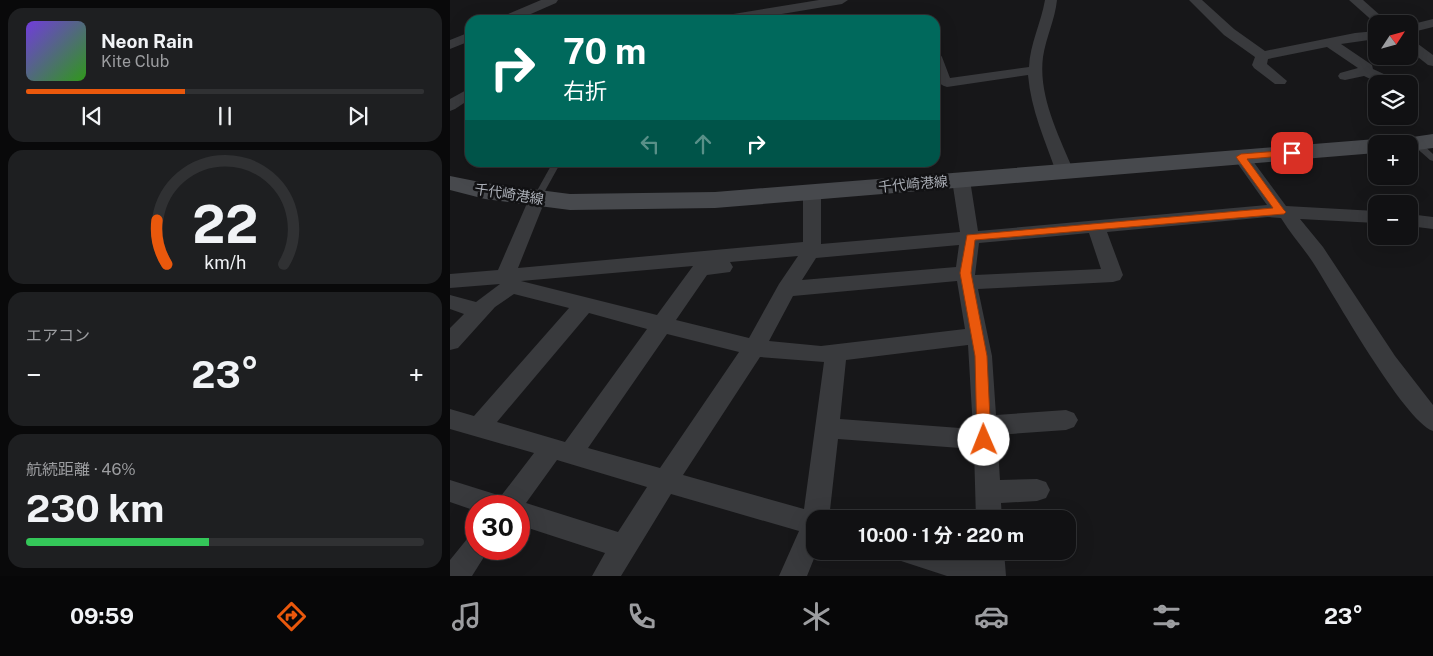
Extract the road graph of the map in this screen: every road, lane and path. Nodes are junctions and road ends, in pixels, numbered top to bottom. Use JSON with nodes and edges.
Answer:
{"nodes":[{"id":1,"x":552,"y":0,"type":"edge"},
{"id":2,"x":842,"y":0,"type":"edge"},
{"id":3,"x":1051,"y":0,"type":"edge"},
{"id":4,"x":1195,"y":0,"type":"edge"},
{"id":5,"x":1355,"y":0,"type":"edge"},
{"id":6,"x":786,"y":14,"type":"edge"},
{"id":7,"x":518,"y":15,"type":"edge"},
{"id":8,"x":1373,"y":15,"type":"edge"},
{"id":9,"x":1433,"y":23,"type":"edge"},
{"id":10,"x":1418,"y":27,"type":"edge"},
{"id":11,"x":1368,"y":36,"type":"edge"},
{"id":12,"x":1330,"y":43,"type":"junction"},
{"id":13,"x":1418,"y":51,"type":"edge"},
{"id":14,"x":1262,"y":56,"type":"junction"},
{"id":15,"x":1433,"y":62,"type":"edge"},
{"id":16,"x":1036,"y":70,"type":"junction"},
{"id":17,"x":940,"y":71,"type":"edge"},
{"id":18,"x":1365,"y":71,"type":"junction"},
{"id":19,"x":1374,"y":75,"type":"edge"},
{"id":20,"x":1345,"y":76,"type":"dead end"},
{"id":21,"x":1280,"y":81,"type":"dead end"},
{"id":22,"x":465,"y":96,"type":"edge"},
{"id":23,"x":450,"y":106,"type":"edge"},
{"id":24,"x":1419,"y":143,"type":"edge"},
{"id":25,"x":1368,"y":147,"type":"edge"},
{"id":26,"x":1241,"y":157,"type":"junction"},
{"id":27,"x":1433,"y":158,"type":"edge"},
{"id":28,"x":554,"y":167,"type":"edge"},
{"id":29,"x":1066,"y":172,"type":"junction"},
{"id":30,"x":961,"y":180,"type":"junction"},
{"id":31,"x":450,"y":184,"type":"edge"},
{"id":32,"x":812,"y":192,"type":"junction"},
{"id":33,"x":537,"y":198,"type":"junction"},
{"id":34,"x":1283,"y":212,"type":"junction"},
{"id":35,"x":1368,"y":217,"type":"edge"},
{"id":36,"x":1418,"y":221,"type":"edge"},
{"id":37,"x":1433,"y":223,"type":"edge"},
{"id":38,"x":1096,"y":228,"type":"junction"},
{"id":39,"x":970,"y":237,"type":"junction"},
{"id":40,"x":809,"y":253,"type":"junction"},
{"id":41,"x":967,"y":277,"type":"junction"},
{"id":42,"x":450,"y":281,"type":"edge"},
{"id":43,"x":508,"y":281,"type":"junction"},
{"id":44,"x":786,"y":289,"type":"junction"},
{"id":45,"x":450,"y":302,"type":"edge"},
{"id":46,"x":585,"y":304,"type":"junction"},
{"id":47,"x":480,"y":311,"type":"junction"},
{"id":48,"x":663,"y":325,"type":"junction"},
{"id":49,"x":978,"y":336,"type":"junction"},
{"id":50,"x":450,"y":342,"type":"edge"},
{"id":51,"x":754,"y":348,"type":"junction"},
{"id":52,"x":836,"y":353,"type":"junction"},
{"id":53,"x":450,"y":419,"type":"edge"},
{"id":54,"x":1066,"y":420,"type":"dead end"},
{"id":55,"x":1433,"y":421,"type":"edge"},
{"id":56,"x":478,"y":427,"type":"junction"},
{"id":57,"x":828,"y":428,"type":"junction"},
{"id":58,"x":984,"y":433,"type":"junction"},
{"id":59,"x":561,"y":451,"type":"junction"},
{"id":60,"x":665,"y":481,"type":"junction"},
{"id":61,"x":1037,"y":490,"type":"dead end"},
{"id":62,"x":450,"y":491,"type":"edge"},
{"id":63,"x":987,"y":492,"type":"junction"},
{"id":64,"x":519,"y":495,"type":"edge"},
{"id":65,"x":465,"y":496,"type":"edge"},
{"id":66,"x":817,"y":510,"type":"edge"},
{"id":67,"x":988,"y":510,"type":"edge"},
{"id":68,"x":530,"y":517,"type":"edge"},
{"id":69,"x":806,"y":521,"type":"edge"},
{"id":70,"x":806,"y":545,"type":"edge"},
{"id":71,"x":624,"y":547,"type":"junction"},
{"id":72,"x":468,"y":560,"type":"edge"},
{"id":73,"x":938,"y":560,"type":"edge"},
{"id":74,"x":991,"y":560,"type":"edge"},
{"id":75,"x":459,"y":572,"type":"edge"},
{"id":76,"x":606,"y":576,"type":"edge"},
{"id":77,"x":793,"y":576,"type":"edge"}],
"edges":[{"from":1,"to":7,"type":"street"},
{"from":2,"to":6,"type":"street"},
{"from":3,"to":16,"type":"street"},
{"from":4,"to":14,"type":"street"},
{"from":5,"to":8,"type":"street"},
{"from":9,"to":10,"type":"street"},
{"from":11,"to":12,"type":"street"},
{"from":12,"to":14,"type":"street"},
{"from":12,"to":18,"type":"street"},
{"from":13,"to":15,"type":"street"},
{"from":14,"to":21,"type":"street"},
{"from":16,"to":17,"type":"street"},
{"from":16,"to":29,"type":"street"},
{"from":18,"to":19,"type":"street"},
{"from":18,"to":20,"type":"street"},
{"from":22,"to":23,"type":"street"},
{"from":24,"to":27,"type":"lane"},
{"from":25,"to":26,"type":"main road","name":"千代崎港線"},
{"from":26,"to":29,"type":"main road","name":"千代崎港線"},
{"from":26,"to":34,"type":"street"},
{"from":28,"to":33,"type":"lane"},
{"from":29,"to":30,"type":"main road","name":"千代崎港線"},
{"from":30,"to":32,"type":"main road","name":"千代崎港線"},
{"from":30,"to":39,"type":"street"},
{"from":31,"to":33,"type":"main road","name":"千代崎港線"},
{"from":32,"to":33,"type":"main road","name":"千代崎港線"},
{"from":32,"to":40,"type":"street"},
{"from":33,"to":43,"type":"street"},
{"from":34,"to":35,"type":"street"},
{"from":34,"to":38,"type":"street"},
{"from":34,"to":55,"type":"street"},
{"from":36,"to":37,"type":"street"},
{"from":38,"to":39,"type":"street"},
{"from":38,"to":41,"type":"street"},
{"from":39,"to":40,"type":"street"},
{"from":39,"to":41,"type":"street"},
{"from":40,"to":43,"type":"street"},
{"from":40,"to":44,"type":"street"},
{"from":40,"to":48,"type":"street"},
{"from":41,"to":44,"type":"street"},
{"from":41,"to":49,"type":"street"},
{"from":42,"to":43,"type":"street"},
{"from":43,"to":46,"type":"street"},
{"from":43,"to":47,"type":"street"},
{"from":44,"to":51,"type":"street"},
{"from":45,"to":47,"type":"street"},
{"from":46,"to":48,"type":"street"},
{"from":46,"to":56,"type":"street"},
{"from":47,"to":50,"type":"street"},
{"from":48,"to":51,"type":"street"},
{"from":48,"to":59,"type":"street"},
{"from":49,"to":52,"type":"street"},
{"from":49,"to":58,"type":"street"},
{"from":51,"to":52,"type":"street"},
{"from":51,"to":60,"type":"street"},
{"from":52,"to":57,"type":"street"},
{"from":53,"to":56,"type":"street"},
{"from":54,"to":58,"type":"street"},
{"from":56,"to":59,"type":"street"},
{"from":57,"to":58,"type":"street"},
{"from":57,"to":66,"type":"street"},
{"from":58,"to":63,"type":"street"},
{"from":59,"to":60,"type":"street"},
{"from":59,"to":64,"type":"street"},
{"from":60,"to":69,"type":"street"},
{"from":60,"to":71,"type":"street"},
{"from":61,"to":63,"type":"street"},
{"from":62,"to":65,"type":"street"},
{"from":63,"to":67,"type":"street"},
{"from":68,"to":71,"type":"street"},
{"from":70,"to":77,"type":"street"},
{"from":71,"to":76,"type":"street"},
{"from":72,"to":75,"type":"street"},
{"from":73,"to":74,"type":"street"}]}
